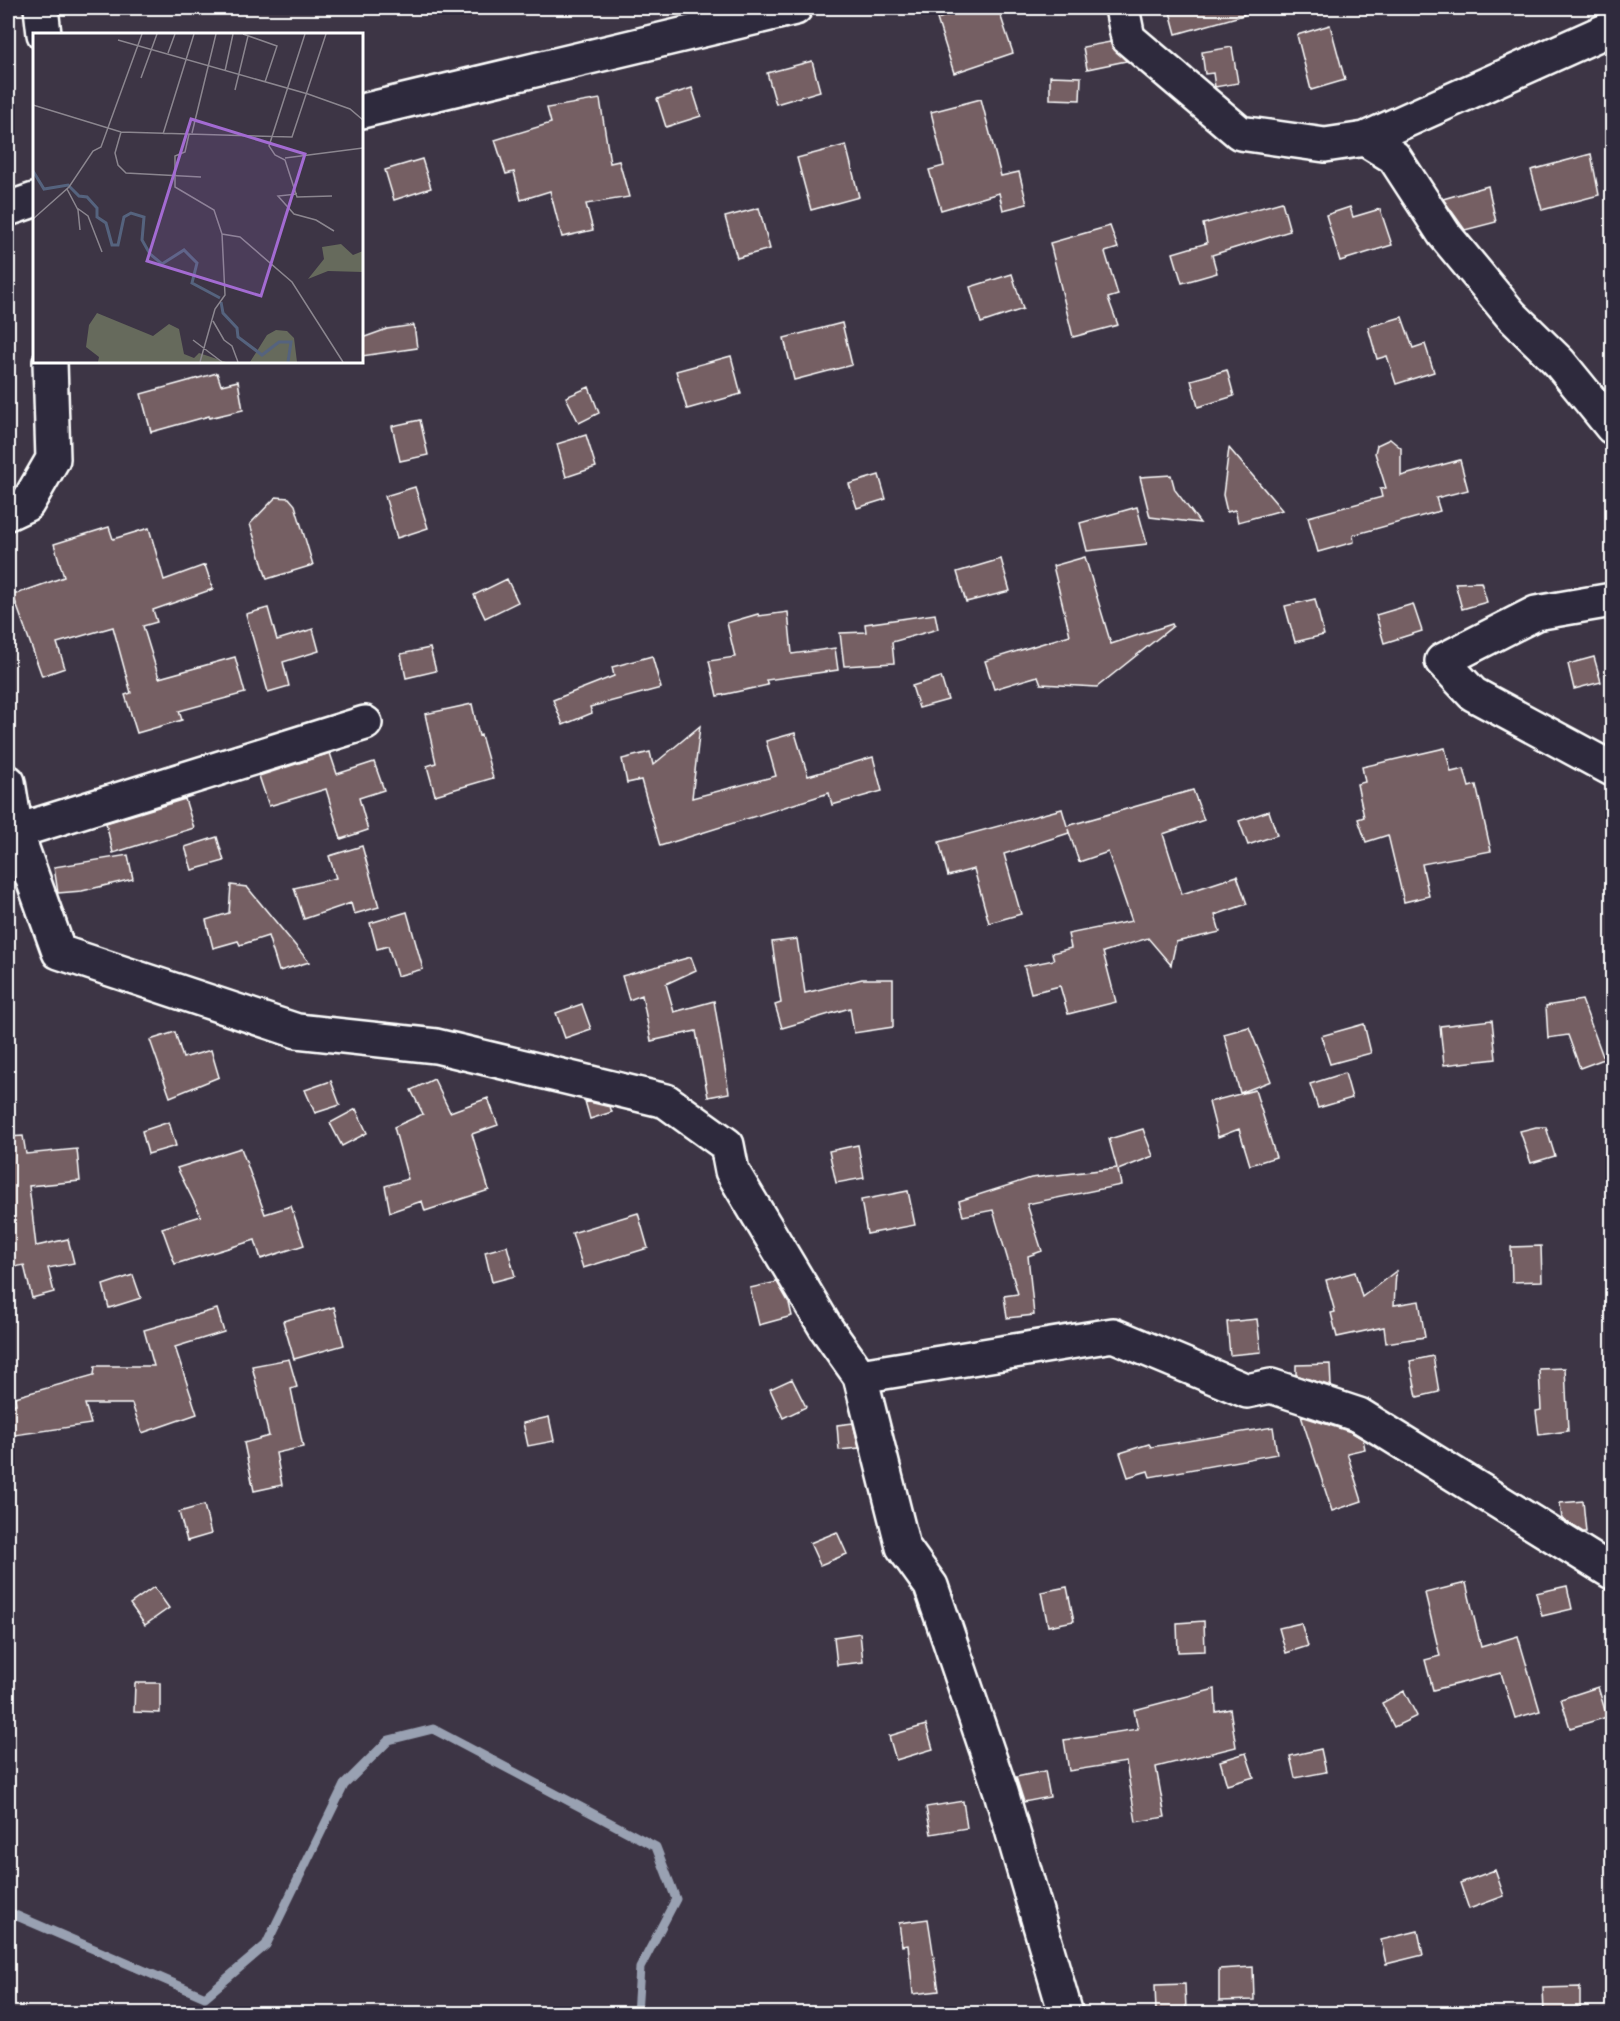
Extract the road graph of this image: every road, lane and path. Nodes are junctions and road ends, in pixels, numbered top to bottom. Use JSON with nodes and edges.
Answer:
{"nodes":[{"id":1,"x":41,"y":8,"type":"edge"},
{"id":2,"x":795,"y":8,"type":"edge"},
{"id":3,"x":1122,"y":8,"type":"edge"},
{"id":4,"x":1612,"y":28,"type":"edge"},
{"id":5,"x":44,"y":33,"type":"edge"},
{"id":6,"x":363,"y":111,"type":"edge"},
{"id":7,"x":1365,"y":139,"type":"junction"},
{"id":8,"x":33,"y":200,"type":"edge"},
{"id":9,"x":8,"y":209,"type":"edge"},
{"id":10,"x":50,"y":363,"type":"edge"},
{"id":11,"x":1612,"y":427,"type":"edge"},
{"id":12,"x":8,"y":513,"type":"edge"},
{"id":13,"x":1612,"y":600,"type":"edge"},
{"id":14,"x":365,"y":723,"type":"dead end"},
{"id":15,"x":1612,"y":769,"type":"edge"},
{"id":16,"x":8,"y":782,"type":"edge"},
{"id":17,"x":12,"y":833,"type":"edge"},
{"id":18,"x":860,"y":1376,"type":"junction"},
{"id":19,"x":1612,"y":1572,"type":"edge"},
{"id":20,"x":1066,"y":2013,"type":"edge"}],
"edges":[{"from":1,"to":5,"type":"street"},
{"from":2,"to":6,"type":"street"},
{"from":3,"to":7,"type":"street"},
{"from":4,"to":7,"type":"street"},
{"from":7,"to":11,"type":"street"},
{"from":8,"to":9,"type":"street"},
{"from":10,"to":12,"type":"street"},
{"from":13,"to":15,"type":"street"},
{"from":14,"to":17,"type":"street"},
{"from":16,"to":17,"type":"street"},
{"from":17,"to":18,"type":"street"},
{"from":18,"to":19,"type":"street"},
{"from":18,"to":20,"type":"street"}]}
